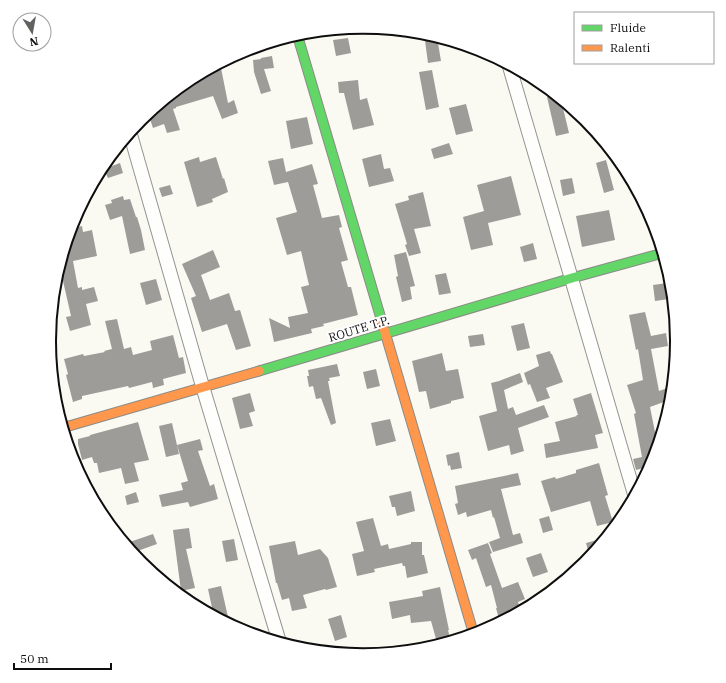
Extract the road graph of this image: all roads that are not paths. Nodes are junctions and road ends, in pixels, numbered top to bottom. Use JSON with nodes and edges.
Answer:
{"nodes":[{"id":1,"x":299,"y":41,"type":"edge"},
{"id":2,"x":511,"y":72,"type":"edge"},
{"id":3,"x":132,"y":139,"type":"edge"},
{"id":4,"x":658,"y":254,"type":"edge"},
{"id":5,"x":572,"y":278,"type":"junction"},
{"id":6,"x":386,"y":334,"type":"junction"},
{"id":7,"x":203,"y":388,"type":"junction"},
{"id":8,"x":68,"y":426,"type":"edge"},
{"id":9,"x":633,"y":488,"type":"edge"},
{"id":10,"x":472,"y":629,"type":"edge"},
{"id":11,"x":278,"y":637,"type":"edge"}],
"edges":[{"from":1,"to":6,"type":"street"},
{"from":2,"to":5,"type":"street"},
{"from":3,"to":7,"type":"street"},
{"from":4,"to":5,"type":"street","name":"ROUTE T.P."},
{"from":5,"to":6,"type":"street","name":"ROUTE T.P."},
{"from":5,"to":9,"type":"street"},
{"from":6,"to":7,"type":"street","name":"ROUTE T.P."},
{"from":6,"to":10,"type":"street"},
{"from":7,"to":8,"type":"street","name":"ROUTE T.P."},
{"from":7,"to":11,"type":"street"}]}
